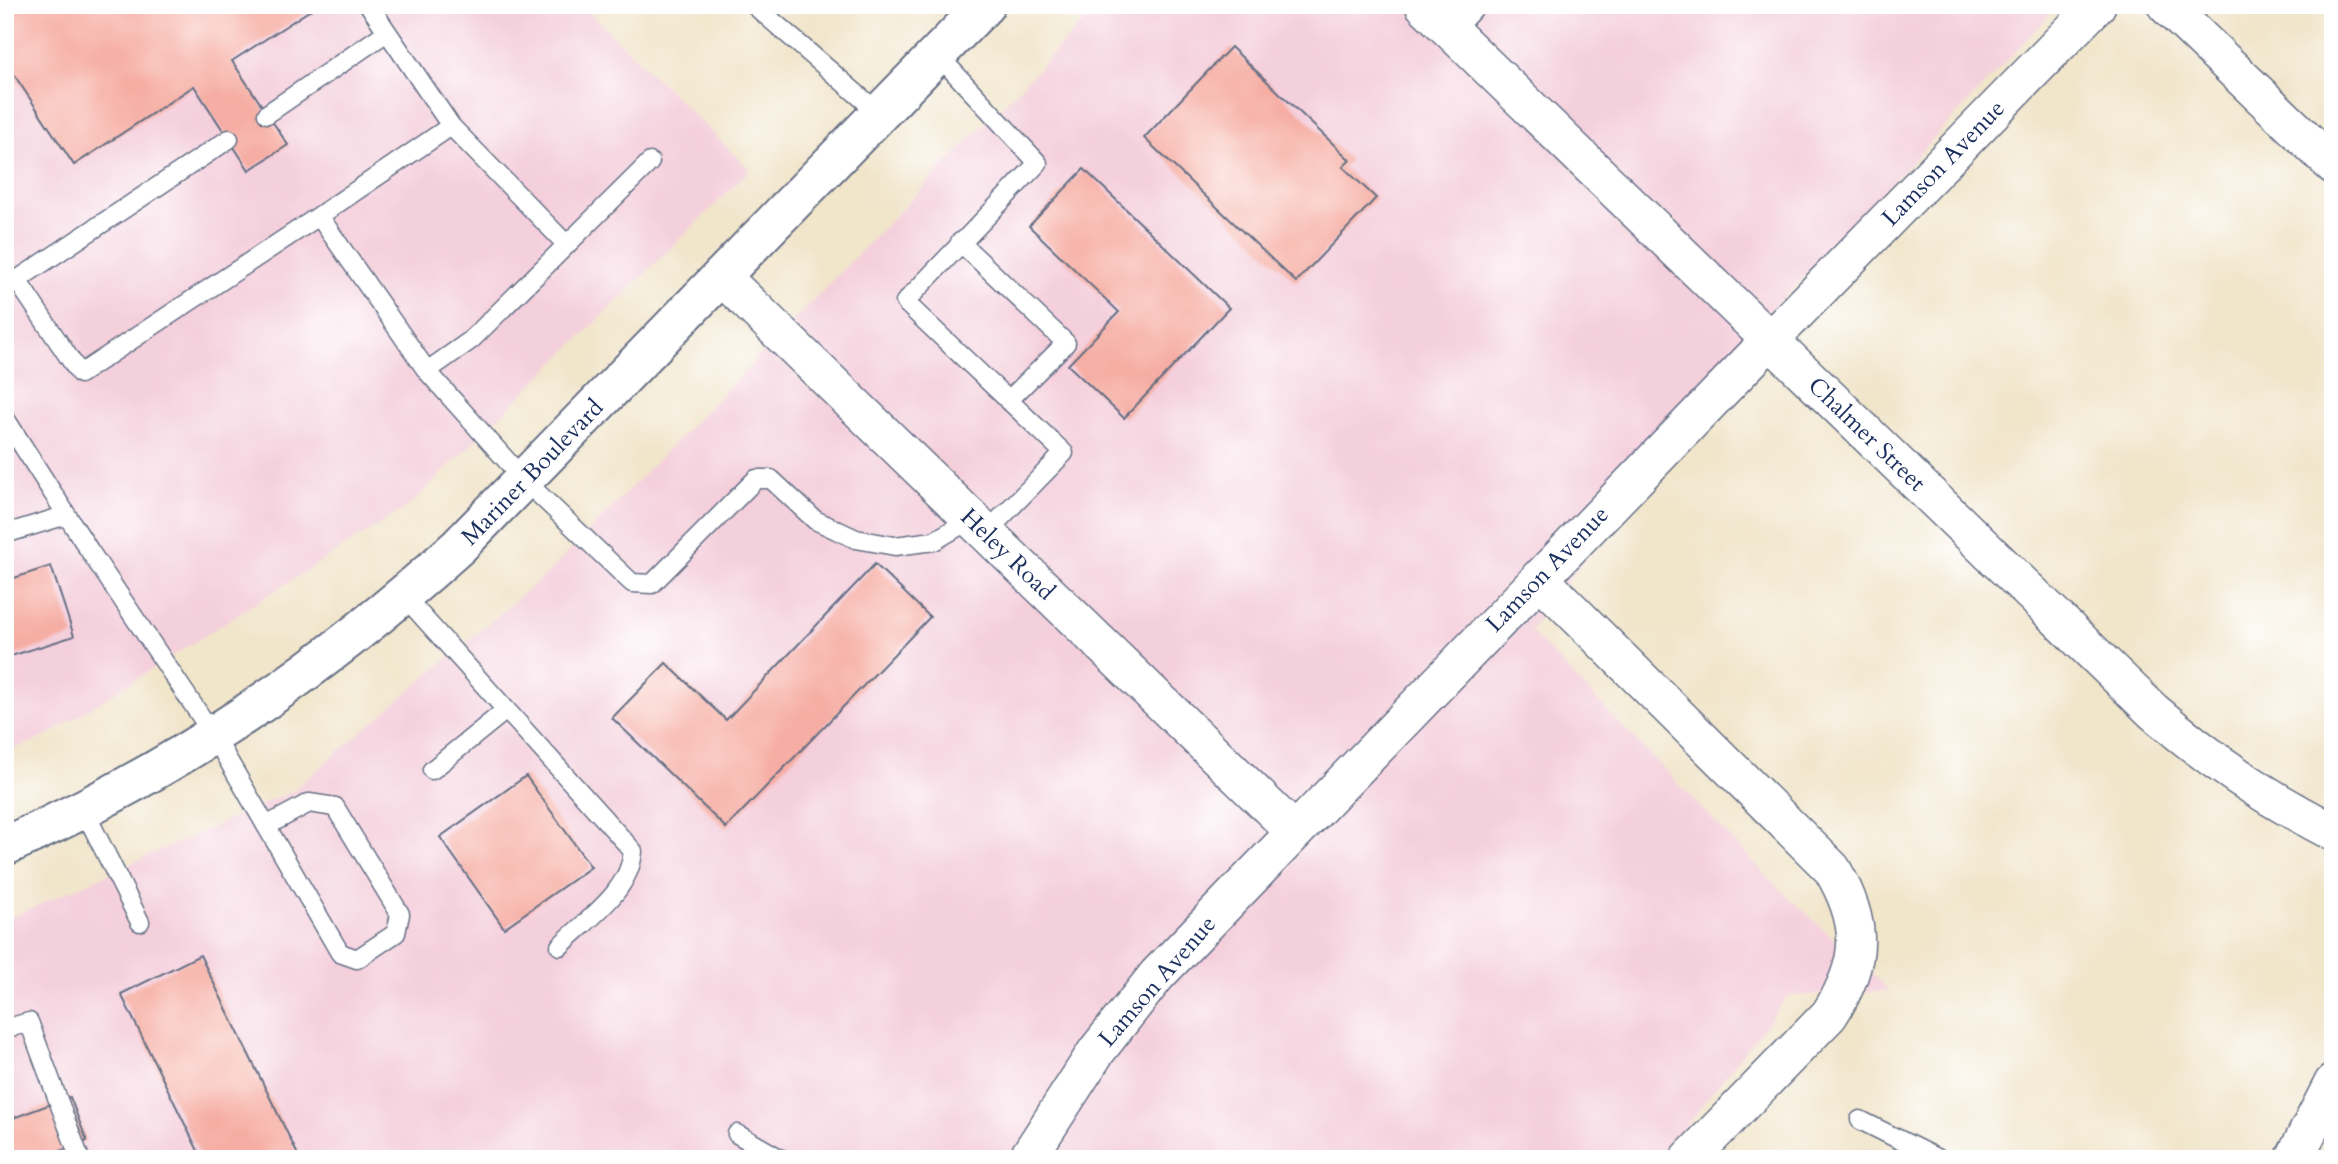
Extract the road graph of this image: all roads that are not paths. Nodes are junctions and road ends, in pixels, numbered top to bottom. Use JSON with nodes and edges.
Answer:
{"nodes":[{"id":1,"x":369,"y":5,"type":"edge"},
{"id":2,"x":754,"y":5,"type":"edge"},
{"id":3,"x":985,"y":5,"type":"edge"},
{"id":4,"x":1424,"y":5,"type":"edge"},
{"id":5,"x":1477,"y":5,"type":"edge"},
{"id":6,"x":2097,"y":5,"type":"edge"},
{"id":7,"x":2166,"y":5,"type":"edge"},
{"id":8,"x":387,"y":32,"type":"junction"},
{"id":9,"x":1452,"y":32,"type":"junction"},
{"id":10,"x":937,"y":54,"type":"junction"},
{"id":11,"x":267,"y":114,"type":"dead end"},
{"id":12,"x":880,"y":114,"type":"junction"},
{"id":13,"x":451,"y":126,"type":"junction"},
{"id":14,"x":229,"y":139,"type":"dead end"},
{"id":15,"x":650,"y":162,"type":"dead end"},
{"id":16,"x":2333,"y":165,"type":"edge"},
{"id":17,"x":318,"y":216,"type":"junction"},
{"id":18,"x":960,"y":242,"type":"junction"},
{"id":19,"x":567,"y":245,"type":"junction"},
{"id":20,"x":722,"y":277,"type":"junction"},
{"id":21,"x":1770,"y":340,"type":"junction"},
{"id":22,"x":427,"y":371,"type":"junction"},
{"id":23,"x":1008,"y":401,"type":"junction"},
{"id":24,"x":5,"y":418,"type":"edge"},
{"id":25,"x":524,"y":480,"type":"junction"},
{"id":26,"x":67,"y":515,"type":"junction"},
{"id":27,"x":979,"y":526,"type":"junction"},
{"id":28,"x":5,"y":534,"type":"edge"},
{"id":29,"x":1539,"y":578,"type":"junction"},
{"id":30,"x":404,"y":596,"type":"junction"},
{"id":31,"x":506,"y":710,"type":"junction"},
{"id":32,"x":214,"y":736,"type":"junction"},
{"id":33,"x":432,"y":770,"type":"dead end"},
{"id":34,"x":83,"y":810,"type":"junction"},
{"id":35,"x":267,"y":826,"type":"junction"},
{"id":36,"x":1294,"y":831,"type":"junction"},
{"id":37,"x":2333,"y":832,"type":"edge"},
{"id":38,"x":5,"y":846,"type":"edge"},
{"id":39,"x":140,"y":922,"type":"dead end"},
{"id":40,"x":560,"y":946,"type":"dead end"},
{"id":41,"x":5,"y":1029,"type":"edge"},
{"id":42,"x":2333,"y":1083,"type":"edge"},
{"id":43,"x":1860,"y":1120,"type":"dead end"},
{"id":44,"x":737,"y":1134,"type":"dead end"},
{"id":45,"x":80,"y":1159,"type":"edge"},
{"id":46,"x":781,"y":1159,"type":"edge"},
{"id":47,"x":1027,"y":1159,"type":"edge"},
{"id":48,"x":1689,"y":1159,"type":"edge"},
{"id":49,"x":1938,"y":1159,"type":"edge"},
{"id":50,"x":2294,"y":1159,"type":"edge"}],
"edges":[{"from":1,"to":8,"type":"lane"},
{"from":2,"to":12,"type":"lane"},
{"from":3,"to":10,"type":"main road","name":"Mariner Boulevard"},
{"from":4,"to":9,"type":"street","name":"Chalmer Street"},
{"from":5,"to":9,"type":"lane"},
{"from":6,"to":21,"type":"street","name":"Lamson Avenue"},
{"from":7,"to":16,"type":"street"},
{"from":8,"to":11,"type":"lane"},
{"from":8,"to":13,"type":"lane"},
{"from":9,"to":21,"type":"street","name":"Chalmer Street"},
{"from":10,"to":12,"type":"main road","name":"Mariner Boulevard"},
{"from":10,"to":18,"type":"lane"},
{"from":12,"to":20,"type":"main road","name":"Mariner Boulevard"},
{"from":13,"to":17,"type":"lane"},
{"from":13,"to":19,"type":"lane"},
{"from":14,"to":17,"type":"lane"},
{"from":15,"to":19,"type":"lane"},
{"from":17,"to":22,"type":"lane"},
{"from":18,"to":23,"type":"lane"},
{"from":18,"to":23,"type":"lane"},
{"from":19,"to":22,"type":"lane"},
{"from":20,"to":25,"type":"main road","name":"Mariner Boulevard"},
{"from":20,"to":27,"type":"street","name":"Heley Road"},
{"from":21,"to":29,"type":"street","name":"Lamson Avenue"},
{"from":21,"to":37,"type":"street","name":"Chalmer Street"},
{"from":22,"to":25,"type":"lane"},
{"from":23,"to":27,"type":"lane"},
{"from":24,"to":26,"type":"lane"},
{"from":25,"to":27,"type":"lane"},
{"from":25,"to":30,"type":"main road","name":"Mariner Boulevard"},
{"from":26,"to":28,"type":"lane"},
{"from":26,"to":32,"type":"lane"},
{"from":27,"to":36,"type":"street","name":"Heley Road"},
{"from":29,"to":36,"type":"street","name":"Lamson Avenue"},
{"from":29,"to":48,"type":"street"},
{"from":30,"to":31,"type":"lane"},
{"from":30,"to":32,"type":"main road","name":"Mariner Boulevard"},
{"from":31,"to":33,"type":"lane"},
{"from":31,"to":40,"type":"lane"},
{"from":32,"to":34,"type":"main road","name":"Mariner Boulevard"},
{"from":32,"to":35,"type":"lane"},
{"from":34,"to":38,"type":"main road","name":"Mariner Boulevard"},
{"from":34,"to":39,"type":"lane"},
{"from":35,"to":35,"type":"lane"},
{"from":36,"to":47,"type":"street","name":"Lamson Avenue"},
{"from":41,"to":45,"type":"lane"},
{"from":42,"to":50,"type":"street"},
{"from":43,"to":49,"type":"lane"},
{"from":44,"to":46,"type":"lane"}]}
